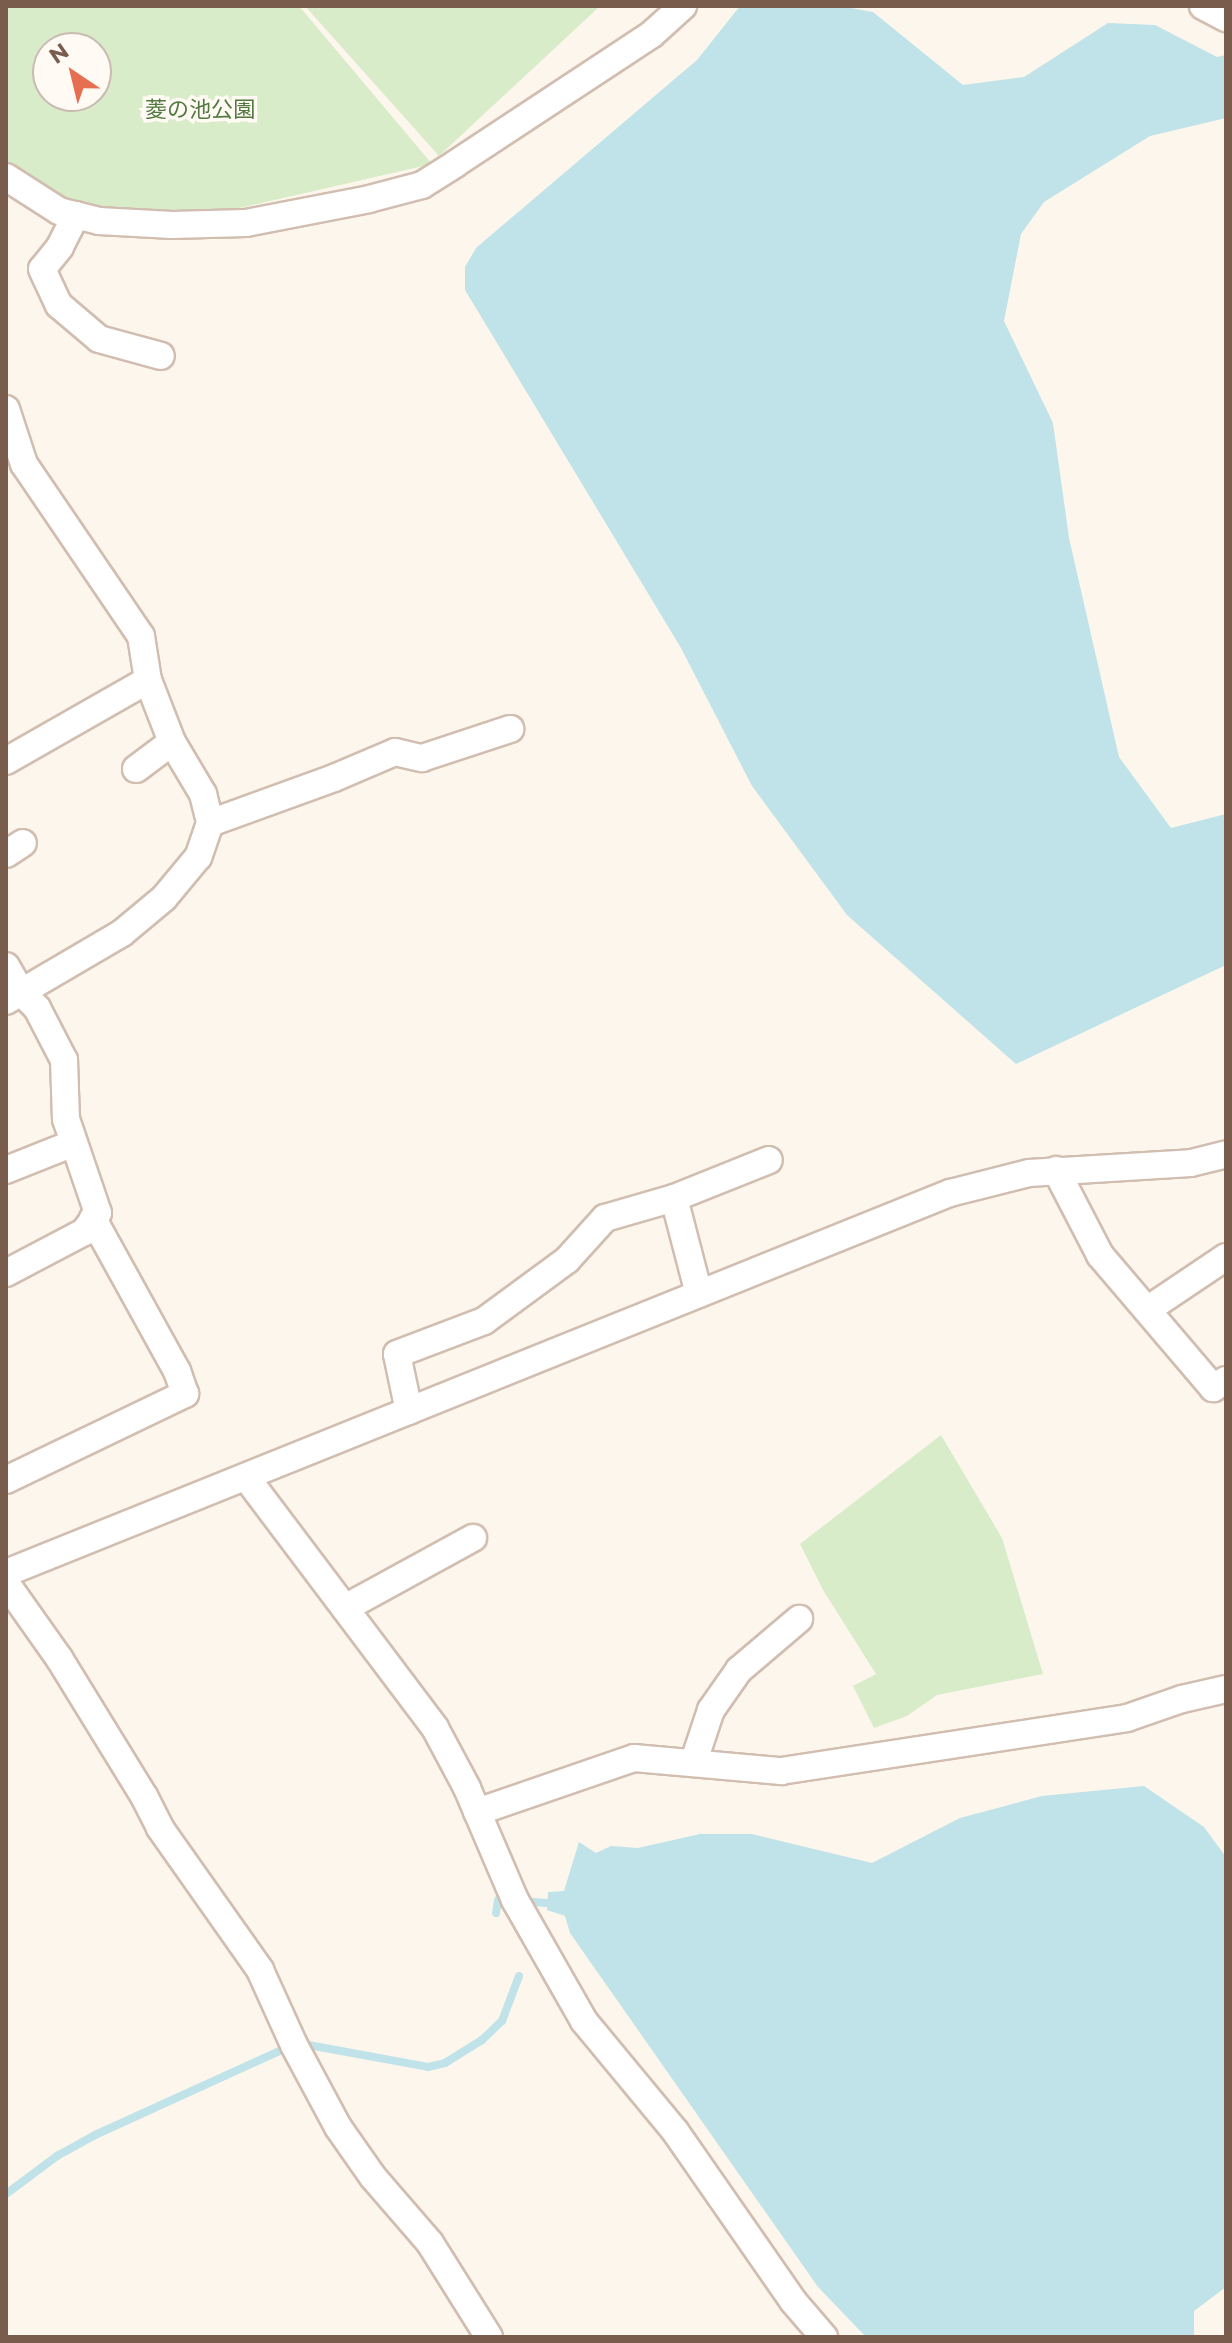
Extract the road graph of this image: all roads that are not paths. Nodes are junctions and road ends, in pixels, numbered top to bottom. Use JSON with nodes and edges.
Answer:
{"nodes":[{"id":1,"x":683,"y":6,"type":"edge"},
{"id":2,"x":1203,"y":6,"type":"edge"},
{"id":3,"x":1226,"y":18,"type":"edge"},
{"id":4,"x":6,"y":177,"type":"edge"},
{"id":5,"x":76,"y":215,"type":"junction"},
{"id":6,"x":161,"y":356,"type":"dead end"},
{"id":7,"x":6,"y":409,"type":"edge"},
{"id":8,"x":14,"y":459,"type":"edge"},
{"id":9,"x":148,"y":680,"type":"junction"},
{"id":10,"x":510,"y":729,"type":"dead end"},
{"id":11,"x":172,"y":742,"type":"junction"},
{"id":12,"x":6,"y":761,"type":"edge"},
{"id":13,"x":136,"y":769,"type":"dead end"},
{"id":14,"x":210,"y":823,"type":"junction"},
{"id":15,"x":6,"y":966,"type":"edge"},
{"id":16,"x":13,"y":996,"type":"edge"},
{"id":17,"x":74,"y":1143,"type":"junction"},
{"id":18,"x":1226,"y":1154,"type":"edge"},
{"id":19,"x":769,"y":1160,"type":"dead end"},
{"id":20,"x":6,"y":1170,"type":"edge"},
{"id":21,"x":1056,"y":1170,"type":"junction"},
{"id":22,"x":674,"y":1198,"type":"junction"},
{"id":23,"x":93,"y":1219,"type":"junction"},
{"id":24,"x":1226,"y":1257,"type":"edge"},
{"id":25,"x":6,"y":1273,"type":"edge"},
{"id":26,"x":699,"y":1294,"type":"junction"},
{"id":27,"x":1147,"y":1310,"type":"junction"},
{"id":28,"x":1226,"y":1380,"type":"edge"},
{"id":29,"x":409,"y":1411,"type":"junction"},
{"id":30,"x":246,"y":1477,"type":"junction"},
{"id":31,"x":6,"y":1480,"type":"edge"},
{"id":32,"x":473,"y":1538,"type":"dead end"},
{"id":33,"x":7,"y":1572,"type":"edge"},
{"id":34,"x":345,"y":1608,"type":"junction"},
{"id":35,"x":799,"y":1619,"type":"dead end"},
{"id":36,"x":1226,"y":1689,"type":"edge"},
{"id":37,"x":694,"y":1761,"type":"junction"},
{"id":38,"x":477,"y":1812,"type":"junction"},
{"id":39,"x":489,"y":2337,"type":"edge"},
{"id":40,"x":824,"y":2337,"type":"edge"}],
"edges":[{"from":1,"to":5,"type":"street"},
{"from":2,"to":3,"type":"street"},
{"from":4,"to":5,"type":"street"},
{"from":5,"to":6,"type":"street"},
{"from":7,"to":8,"type":"street"},
{"from":8,"to":9,"type":"street"},
{"from":9,"to":11,"type":"street"},
{"from":9,"to":12,"type":"street"},
{"from":10,"to":14,"type":"street"},
{"from":11,"to":13,"type":"street"},
{"from":11,"to":14,"type":"street"},
{"from":14,"to":16,"type":"street"},
{"from":15,"to":16,"type":"street"},
{"from":16,"to":17,"type":"street"},
{"from":17,"to":20,"type":"street"},
{"from":17,"to":23,"type":"street"},
{"from":18,"to":21,"type":"street"},
{"from":19,"to":22,"type":"street"},
{"from":21,"to":26,"type":"street"},
{"from":21,"to":27,"type":"street"},
{"from":22,"to":26,"type":"street"},
{"from":22,"to":29,"type":"street"},
{"from":23,"to":25,"type":"street"},
{"from":23,"to":31,"type":"street"},
{"from":24,"to":27,"type":"street"},
{"from":26,"to":29,"type":"street"},
{"from":27,"to":28,"type":"street"},
{"from":29,"to":30,"type":"street"},
{"from":30,"to":33,"type":"street"},
{"from":30,"to":34,"type":"street"},
{"from":32,"to":34,"type":"street"},
{"from":33,"to":39,"type":"street"},
{"from":34,"to":38,"type":"street"},
{"from":35,"to":37,"type":"street"},
{"from":36,"to":37,"type":"street"},
{"from":37,"to":38,"type":"street"},
{"from":38,"to":40,"type":"street"}]}
